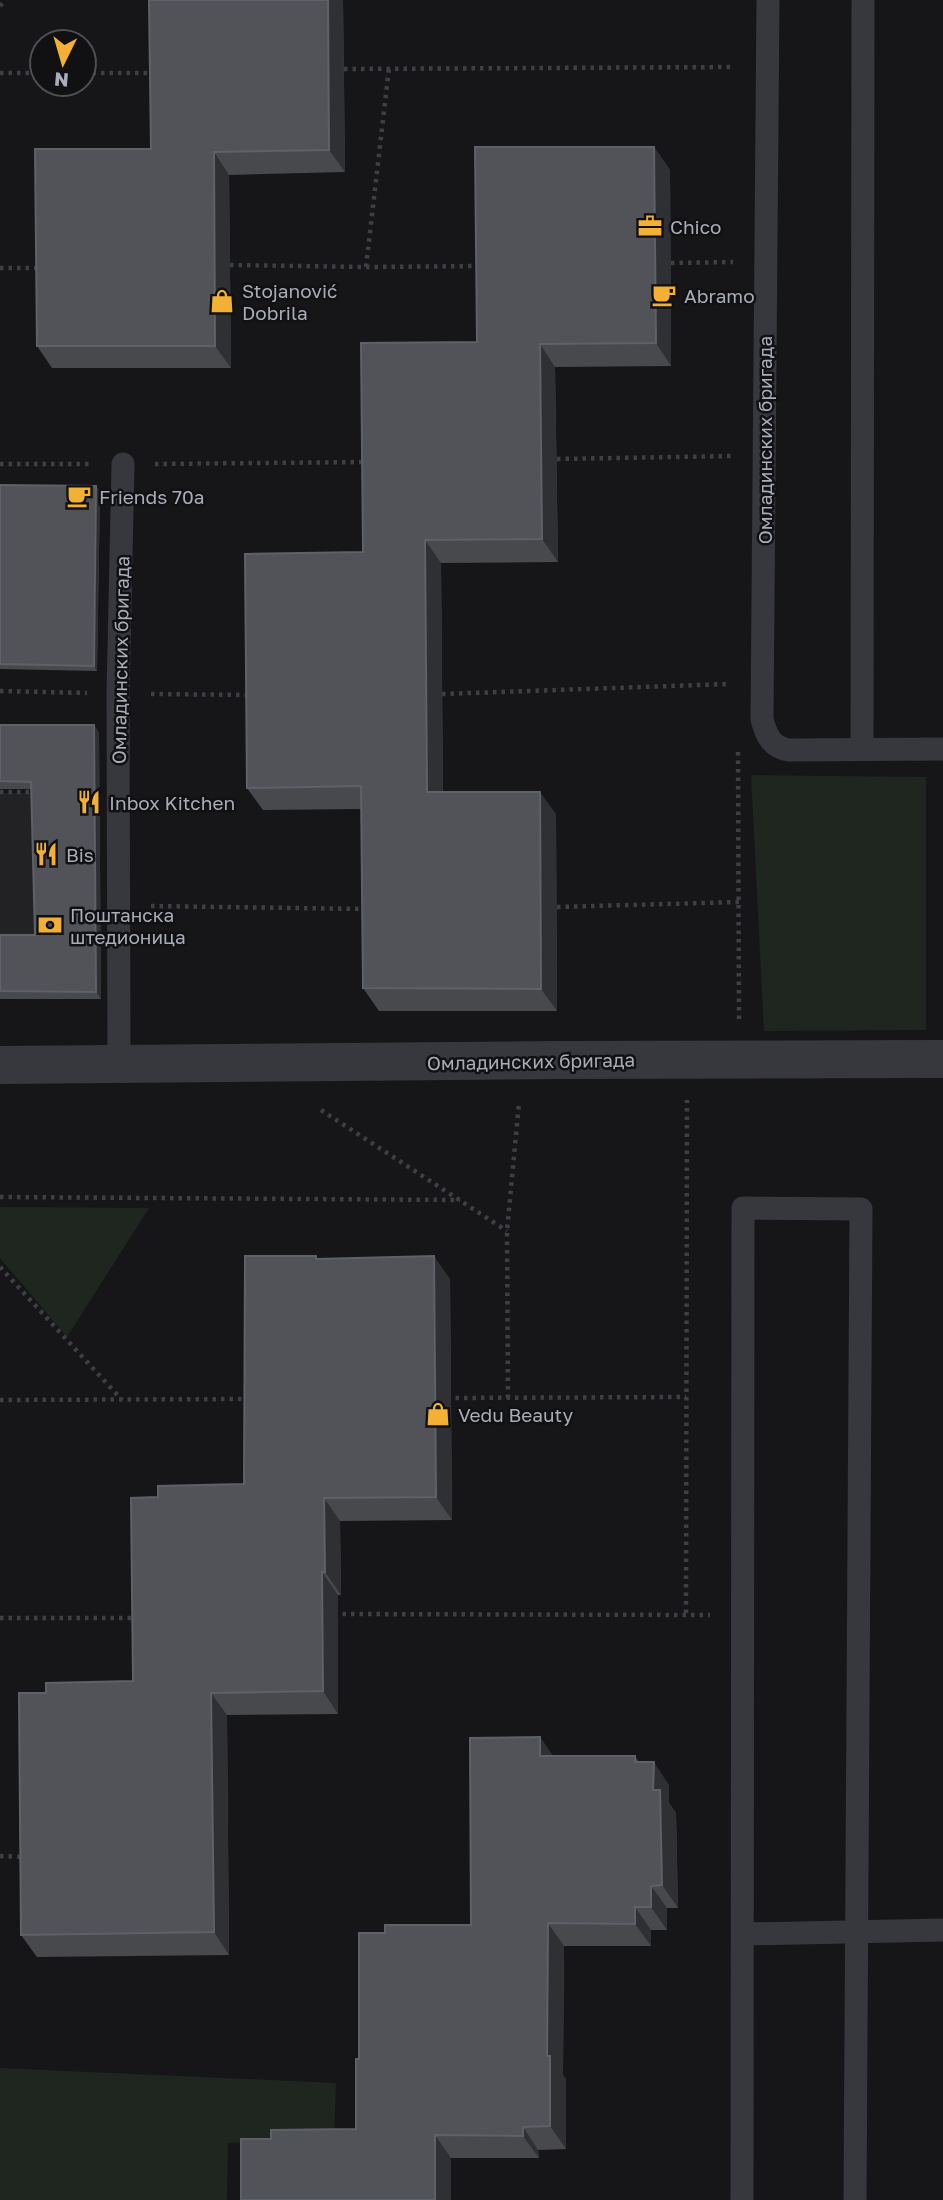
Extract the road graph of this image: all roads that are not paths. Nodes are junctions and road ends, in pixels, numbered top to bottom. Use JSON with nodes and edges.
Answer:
{"nodes":[{"id":1,"x":768,"y":0,"type":"edge"},
{"id":2,"x":863,"y":0,"type":"edge"},
{"id":3,"x":123,"y":464,"type":"road end"},
{"id":4,"x":862,"y":749,"type":"junction"},
{"id":5,"x":943,"y":749,"type":"edge"},
{"id":6,"x":943,"y":1059,"type":"edge"},
{"id":7,"x":0,"y":1066,"type":"edge"},
{"id":8,"x":119,"y":1066,"type":"junction"},
{"id":9,"x":943,"y":1930,"type":"edge"},
{"id":10,"x":856,"y":1931,"type":"junction"},
{"id":11,"x":744,"y":1934,"type":"junction"},
{"id":12,"x":742,"y":2200,"type":"edge"},
{"id":13,"x":855,"y":2200,"type":"edge"}],
"edges":[{"from":1,"to":4,"type":"lane","name":"Омладинских бригада"},
{"from":2,"to":4,"type":"lane"},
{"from":3,"to":8,"type":"lane","name":"Омладинских бригада"},
{"from":4,"to":5,"type":"lane","name":"Омладинских бригада"},
{"from":6,"to":8,"type":"street","name":"Омладинских бригада"},
{"from":7,"to":8,"type":"street","name":"Омладинских бригада"},
{"from":9,"to":10,"type":"lane"},
{"from":10,"to":11,"type":"lane"},
{"from":10,"to":11,"type":"lane"},
{"from":10,"to":13,"type":"lane"},
{"from":11,"to":12,"type":"lane"}]}
